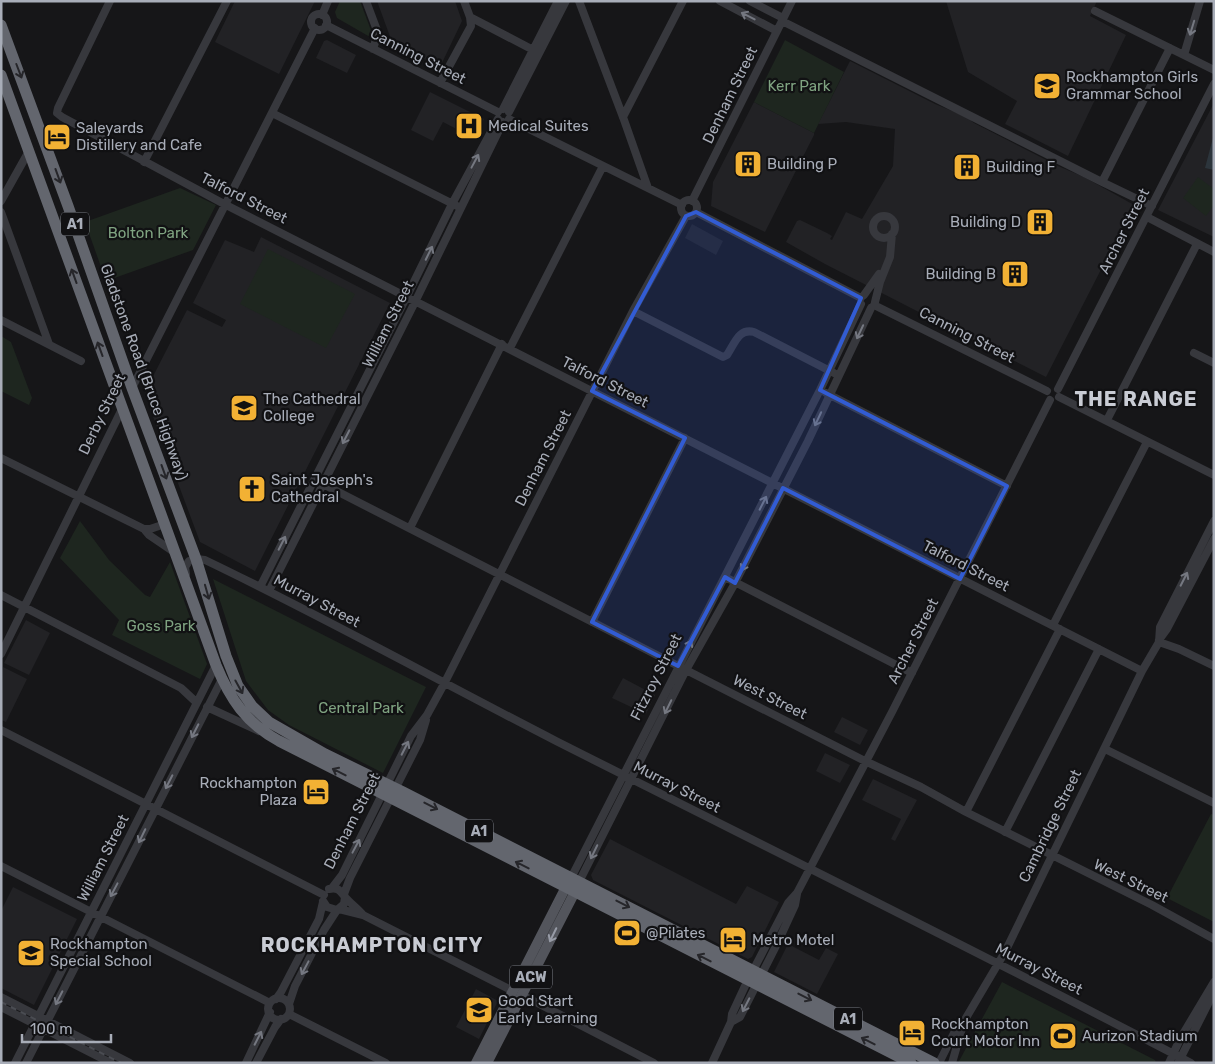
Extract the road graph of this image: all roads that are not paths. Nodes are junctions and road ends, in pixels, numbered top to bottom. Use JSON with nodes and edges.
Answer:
{"nodes":[{"id":1,"x":110,"y":1,"type":"edge"},
{"id":2,"x":227,"y":1,"type":"edge"},
{"id":3,"x":328,"y":1,"type":"edge"},
{"id":4,"x":366,"y":1,"type":"edge"},
{"id":5,"x":464,"y":1,"type":"edge"},
{"id":6,"x":558,"y":1,"type":"edge"},
{"id":7,"x":566,"y":1,"type":"edge"},
{"id":8,"x":578,"y":1,"type":"edge"},
{"id":9,"x":683,"y":1,"type":"edge"},
{"id":10,"x":720,"y":1,"type":"edge"},
{"id":11,"x":750,"y":1,"type":"edge"},
{"id":12,"x":792,"y":1,"type":"edge"},
{"id":13,"x":1200,"y":1,"type":"edge"},
{"id":14,"x":1095,"y":11,"type":"dead end"},
{"id":15,"x":322,"y":15,"type":"junction"},
{"id":16,"x":470,"y":17,"type":"junction"},
{"id":17,"x":783,"y":20,"type":"junction"},
{"id":18,"x":1,"y":25,"type":"edge"},
{"id":19,"x":326,"y":26,"type":"junction"},
{"id":20,"x":315,"y":28,"type":"junction"},
{"id":21,"x":777,"y":31,"type":"junction"},
{"id":22,"x":1170,"y":48,"type":"junction"},
{"id":23,"x":373,"y":49,"type":"junction"},
{"id":24,"x":536,"y":52,"type":"junction"},
{"id":25,"x":1184,"y":55,"type":"junction"},
{"id":26,"x":1214,"y":70,"type":"edge"},
{"id":27,"x":1,"y":75,"type":"edge"},
{"id":28,"x":440,"y":83,"type":"junction"},
{"id":29,"x":1214,"y":84,"type":"edge"},
{"id":30,"x":6,"y":96,"type":"edge"},
{"id":31,"x":272,"y":113,"type":"junction"},
{"id":32,"x":503,"y":115,"type":"junction"},
{"id":33,"x":624,"y":117,"type":"junction"},
{"id":34,"x":41,"y":130,"type":"junction"},
{"id":35,"x":30,"y":150,"type":"junction"},
{"id":36,"x":144,"y":162,"type":"junction"},
{"id":37,"x":603,"y":166,"type":"junction"},
{"id":38,"x":1102,"y":182,"type":"junction"},
{"id":39,"x":648,"y":188,"type":"junction"},
{"id":40,"x":1,"y":201,"type":"edge"},
{"id":41,"x":692,"y":202,"type":"junction"},
{"id":42,"x":452,"y":204,"type":"junction"},
{"id":43,"x":226,"y":205,"type":"junction"},
{"id":44,"x":682,"y":205,"type":"junction"},
{"id":45,"x":1152,"y":206,"type":"junction"},
{"id":46,"x":461,"y":208,"type":"junction"},
{"id":47,"x":1,"y":212,"type":"edge"},
{"id":48,"x":696,"y":212,"type":"junction"},
{"id":49,"x":686,"y":216,"type":"junction"},
{"id":50,"x":1146,"y":217,"type":"junction"},
{"id":51,"x":892,"y":234,"type":"junction"},
{"id":52,"x":883,"y":238,"type":"junction"},
{"id":53,"x":1197,"y":244,"type":"junction"},
{"id":54,"x":1214,"y":252,"type":"edge"},
{"id":55,"x":408,"y":296,"type":"junction"},
{"id":56,"x":862,"y":299,"type":"junction"},
{"id":57,"x":416,"y":300,"type":"junction"},
{"id":58,"x":874,"y":305,"type":"junction"},
{"id":59,"x":632,"y":311,"type":"junction"},
{"id":60,"x":1,"y":320,"type":"edge"},
{"id":61,"x":49,"y":344,"type":"junction"},
{"id":62,"x":502,"y":344,"type":"junction"},
{"id":63,"x":842,"y":346,"type":"junction"},
{"id":64,"x":510,"y":348,"type":"junction"},
{"id":65,"x":851,"y":350,"type":"junction"},
{"id":66,"x":1194,"y":353,"type":"dead end"},
{"id":67,"x":81,"y":361,"type":"dead end"},
{"id":68,"x":1214,"y":363,"type":"edge"},
{"id":69,"x":830,"y":371,"type":"junction"},
{"id":70,"x":838,"y":374,"type":"junction"},
{"id":71,"x":132,"y":388,"type":"junction"},
{"id":72,"x":820,"y":390,"type":"junction"},
{"id":73,"x":592,"y":391,"type":"junction"},
{"id":74,"x":1047,"y":391,"type":"junction"},
{"id":75,"x":1058,"y":393,"type":"junction"},
{"id":76,"x":829,"y":395,"type":"junction"},
{"id":77,"x":1050,"y":400,"type":"junction"},
{"id":78,"x":122,"y":409,"type":"junction"},
{"id":79,"x":1108,"y":420,"type":"junction"},
{"id":80,"x":685,"y":438,"type":"junction"},
{"id":81,"x":1147,"y":442,"type":"junction"},
{"id":82,"x":1,"y":458,"type":"edge"},
{"id":83,"x":1214,"y":475,"type":"edge"},
{"id":84,"x":315,"y":480,"type":"junction"},
{"id":85,"x":773,"y":483,"type":"junction"},
{"id":86,"x":323,"y":484,"type":"junction"},
{"id":87,"x":1007,"y":486,"type":"junction"},
{"id":88,"x":783,"y":488,"type":"junction"},
{"id":89,"x":78,"y":497,"type":"junction"},
{"id":90,"x":1214,"y":521,"type":"edge"},
{"id":91,"x":165,"y":524,"type":"junction"},
{"id":92,"x":410,"y":528,"type":"junction"},
{"id":93,"x":144,"y":529,"type":"junction"},
{"id":94,"x":1214,"y":539,"type":"edge"},
{"id":95,"x":175,"y":552,"type":"junction"},
{"id":96,"x":1206,"y":555,"type":"junction"},
{"id":97,"x":196,"y":559,"type":"junction"},
{"id":98,"x":1214,"y":559,"type":"edge"},
{"id":99,"x":499,"y":575,"type":"junction"},
{"id":100,"x":725,"y":577,"type":"junction"},
{"id":101,"x":960,"y":579,"type":"junction"},
{"id":102,"x":735,"y":582,"type":"junction"},
{"id":103,"x":260,"y":587,"type":"junction"},
{"id":104,"x":269,"y":591,"type":"junction"},
{"id":105,"x":1,"y":596,"type":"edge"},
{"id":106,"x":192,"y":602,"type":"junction"},
{"id":107,"x":25,"y":608,"type":"junction"},
{"id":108,"x":592,"y":622,"type":"junction"},
{"id":109,"x":216,"y":625,"type":"junction"},
{"id":110,"x":1056,"y":627,"type":"junction"},
{"id":111,"x":1159,"y":641,"type":"junction"},
{"id":112,"x":1099,"y":649,"type":"junction"},
{"id":113,"x":1,"y":654,"type":"edge"},
{"id":114,"x":216,"y":665,"type":"junction"},
{"id":115,"x":678,"y":666,"type":"junction"},
{"id":116,"x":1214,"y":666,"type":"edge"},
{"id":117,"x":686,"y":670,"type":"junction"},
{"id":118,"x":1142,"y":671,"type":"junction"},
{"id":119,"x":912,"y":673,"type":"junction"},
{"id":120,"x":222,"y":679,"type":"junction"},
{"id":121,"x":444,"y":684,"type":"junction"},
{"id":122,"x":196,"y":702,"type":"junction"},
{"id":123,"x":207,"y":708,"type":"junction"},
{"id":124,"x":1,"y":730,"type":"edge"},
{"id":125,"x":263,"y":732,"type":"junction"},
{"id":126,"x":1105,"y":750,"type":"junction"},
{"id":127,"x":866,"y":761,"type":"junction"},
{"id":128,"x":623,"y":774,"type":"junction"},
{"id":129,"x":631,"y":779,"type":"junction"},
{"id":130,"x":389,"y":791,"type":"junction"},
{"id":131,"x":1214,"y":803,"type":"edge"},
{"id":132,"x":146,"y":804,"type":"junction"},
{"id":133,"x":155,"y":809,"type":"junction"},
{"id":134,"x":966,"y":812,"type":"junction"},
{"id":135,"x":595,"y":829,"type":"junction"},
{"id":136,"x":1005,"y":832,"type":"junction"},
{"id":137,"x":604,"y":833,"type":"junction"},
{"id":138,"x":1052,"y":856,"type":"junction"},
{"id":139,"x":1,"y":866,"type":"edge"},
{"id":140,"x":810,"y":869,"type":"junction"},
{"id":141,"x":573,"y":885,"type":"junction"},
{"id":142,"x":332,"y":888,"type":"junction"},
{"id":143,"x":345,"y":896,"type":"junction"},
{"id":144,"x":324,"y":898,"type":"junction"},
{"id":145,"x":338,"y":909,"type":"junction"},
{"id":146,"x":91,"y":912,"type":"junction"},
{"id":147,"x":363,"y":914,"type":"junction"},
{"id":148,"x":100,"y":917,"type":"junction"},
{"id":149,"x":1214,"y":939,"type":"edge"},
{"id":150,"x":999,"y":964,"type":"junction"},
{"id":151,"x":755,"y":978,"type":"junction"},
{"id":152,"x":1214,"y":982,"type":"edge"},
{"id":153,"x":1214,"y":987,"type":"edge"},
{"id":154,"x":517,"y":993,"type":"junction"},
{"id":155,"x":1,"y":998,"type":"edge"},
{"id":156,"x":273,"y":1001,"type":"junction"},
{"id":157,"x":289,"y":1004,"type":"junction"},
{"id":158,"x":1,"y":1007,"type":"edge"},
{"id":159,"x":270,"y":1012,"type":"junction"},
{"id":160,"x":289,"y":1014,"type":"junction"},
{"id":161,"x":281,"y":1019,"type":"junction"},
{"id":162,"x":37,"y":1020,"type":"junction"},
{"id":163,"x":963,"y":1023,"type":"junction"},
{"id":164,"x":45,"y":1024,"type":"junction"},
{"id":165,"x":1173,"y":1053,"type":"junction"},
{"id":166,"x":1180,"y":1060,"type":"edge"},
{"id":167,"x":15,"y":1063,"type":"edge"},
{"id":168,"x":26,"y":1063,"type":"edge"},
{"id":169,"x":111,"y":1063,"type":"edge"},
{"id":170,"x":130,"y":1063,"type":"edge"},
{"id":171,"x":246,"y":1063,"type":"edge"},
{"id":172,"x":256,"y":1063,"type":"edge"},
{"id":173,"x":386,"y":1063,"type":"edge"},
{"id":174,"x":476,"y":1063,"type":"edge"},
{"id":175,"x":487,"y":1063,"type":"edge"},
{"id":176,"x":654,"y":1063,"type":"edge"},
{"id":177,"x":712,"y":1063,"type":"edge"},
{"id":178,"x":911,"y":1063,"type":"edge"},
{"id":179,"x":934,"y":1063,"type":"edge"},
{"id":180,"x":938,"y":1063,"type":"edge"},
{"id":181,"x":952,"y":1063,"type":"edge"},
{"id":182,"x":1169,"y":1063,"type":"edge"},
{"id":183,"x":1191,"y":1063,"type":"edge"}],
"edges":[{"from":1,"to":36,"type":"street","name":"Talford Street"},
{"from":2,"to":36,"type":"street"},
{"from":3,"to":15,"type":"street"},
{"from":4,"to":23,"type":"street"},
{"from":5,"to":16,"type":"street"},
{"from":6,"to":24,"type":"street","name":"William Street"},
{"from":7,"to":24,"type":"street","name":"William Street"},
{"from":8,"to":33,"type":"street"},
{"from":9,"to":33,"type":"street"},
{"from":21,"to":10,"type":"street","one_way":true},
{"from":11,"to":17,"type":"street"},
{"from":12,"to":17,"type":"street","name":"Denham Street"},
{"from":13,"to":25,"type":"street","one_way":true},
{"from":14,"to":22,"type":"street"},
{"from":15,"to":19,"type":"street"},
{"from":15,"to":20,"type":"street"},
{"from":16,"to":24,"type":"street"},
{"from":16,"to":28,"type":"street"},
{"from":17,"to":21,"type":"street","name":"Denham Street"},
{"from":17,"to":38,"type":"street"},
{"from":18,"to":34,"type":"highway","name":"Gladstone Road (Bruce Highway)","number":"A1","one_way":true},
{"from":19,"to":20,"type":"street"},
{"from":19,"to":23,"type":"street","name":"Canning Street"},
{"from":20,"to":31,"type":"street","name":"Derby Street"},
{"from":21,"to":41,"type":"street","name":"Denham Street"},
{"from":22,"to":25,"type":"street"},
{"from":22,"to":38,"type":"street"},
{"from":23,"to":28,"type":"street","name":"Canning Street"},
{"from":24,"to":32,"type":"street","name":"William Street"},
{"from":25,"to":26,"type":"street"},
{"from":27,"to":30,"type":"highway","number":"A1"},
{"from":28,"to":32,"type":"street","name":"Canning Street"},
{"from":29,"to":45,"type":"street","name":"Archer Street"},
{"from":30,"to":35,"type":"highway","number":"A1"},
{"from":31,"to":42,"type":"street"},
{"from":31,"to":43,"type":"street","name":"Derby Street"},
{"from":32,"to":37,"type":"street","name":"Canning Street"},
{"from":42,"to":32,"type":"street","name":"William Street","one_way":true},
{"from":32,"to":46,"type":"street","name":"William Street"},
{"from":33,"to":39,"type":"street"},
{"from":34,"to":35,"type":"highway"},
{"from":34,"to":71,"type":"highway","name":"Gladstone Road (Bruce Highway)","number":"A1","one_way":true},
{"from":35,"to":40,"type":"street"},
{"from":78,"to":35,"type":"highway","number":"A1","one_way":true},
{"from":36,"to":43,"type":"street","name":"Talford Street"},
{"from":37,"to":39,"type":"street","name":"Canning Street"},
{"from":37,"to":64,"type":"street"},
{"from":38,"to":45,"type":"street"},
{"from":39,"to":44,"type":"street","name":"Canning Street"},
{"from":41,"to":44,"type":"street"},
{"from":41,"to":48,"type":"street"},
{"from":42,"to":46,"type":"street"},
{"from":55,"to":42,"type":"street","name":"William Street","one_way":true},
{"from":43,"to":55,"type":"street","name":"Talford Street"},
{"from":43,"to":71,"type":"street","name":"Derby Street"},
{"from":44,"to":49,"type":"street"},
{"from":45,"to":50,"type":"street","name":"Archer Street"},
{"from":46,"to":57,"type":"street","name":"William Street"},
{"from":47,"to":61,"type":"street"},
{"from":48,"to":49,"type":"street"},
{"from":48,"to":56,"type":"street"},
{"from":49,"to":59,"type":"street","name":"Denham Street"},
{"from":50,"to":53,"type":"street"},
{"from":50,"to":75,"type":"street","name":"Archer Street"},
{"from":51,"to":52,"type":"street"},
{"from":51,"to":52,"type":"street"},
{"from":51,"to":58,"type":"street","name":"Fitzroy Street"},
{"from":52,"to":56,"type":"street","name":"Fitzroy Street"},
{"from":53,"to":54,"type":"street"},
{"from":53,"to":79,"type":"street"},
{"from":55,"to":57,"type":"street","name":"Talford Street"},
{"from":55,"to":84,"type":"street","name":"William Street"},
{"from":56,"to":58,"type":"street"},
{"from":56,"to":58,"type":"street"},
{"from":56,"to":63,"type":"street","name":"Fitzroy Street"},
{"from":57,"to":62,"type":"street","name":"Talford Street"},
{"from":57,"to":86,"type":"street","name":"William Street","one_way":true},
{"from":58,"to":65,"type":"street","name":"Fitzroy Street","one_way":true},
{"from":58,"to":74,"type":"street","name":"Canning Street"},
{"from":59,"to":69,"type":"street"},
{"from":59,"to":73,"type":"street","name":"Denham Street"},
{"from":60,"to":61,"type":"street"},
{"from":61,"to":67,"type":"street"},
{"from":62,"to":64,"type":"street","name":"Talford Street"},
{"from":62,"to":92,"type":"street"},
{"from":63,"to":65,"type":"street"},
{"from":63,"to":69,"type":"street","name":"Fitzroy Street"},
{"from":64,"to":73,"type":"street","name":"Talford Street"},
{"from":65,"to":70,"type":"street","name":"Fitzroy Street"},
{"from":66,"to":68,"type":"street"},
{"from":69,"to":70,"type":"street"},
{"from":69,"to":72,"type":"street","name":"Fitzroy Street"},
{"from":70,"to":76,"type":"street","name":"Fitzroy Street"},
{"from":71,"to":78,"type":"highway","name":"Derby Street"},
{"from":71,"to":97,"type":"highway","name":"Gladstone Road (Bruce Highway)","number":"A1","one_way":true},
{"from":72,"to":76,"type":"street"},
{"from":72,"to":85,"type":"street","name":"Fitzroy Street"},
{"from":73,"to":80,"type":"street","name":"Talford Street"},
{"from":73,"to":99,"type":"street","name":"Denham Street"},
{"from":74,"to":75,"type":"street"},
{"from":74,"to":77,"type":"street"},
{"from":75,"to":77,"type":"street"},
{"from":75,"to":79,"type":"street"},
{"from":76,"to":87,"type":"street"},
{"from":76,"to":88,"type":"street","name":"Fitzroy Street","one_way":true},
{"from":77,"to":87,"type":"street","name":"Archer Street"},
{"from":78,"to":89,"type":"street","name":"Derby Street"},
{"from":78,"to":91,"type":"highway","number":"A1"},
{"from":79,"to":81,"type":"street"},
{"from":80,"to":85,"type":"street","name":"Talford Street"},
{"from":80,"to":108,"type":"street"},
{"from":81,"to":83,"type":"street"},
{"from":81,"to":110,"type":"street"},
{"from":82,"to":89,"type":"street"},
{"from":84,"to":86,"type":"street","name":"West Street"},
{"from":103,"to":84,"type":"street","name":"William Street","one_way":true},
{"from":85,"to":88,"type":"street","name":"Talford Street"},
{"from":100,"to":85,"type":"street","name":"Fitzroy Street","one_way":true},
{"from":86,"to":92,"type":"street","name":"West Street"},
{"from":86,"to":104,"type":"street","name":"William Street"},
{"from":87,"to":101,"type":"street","name":"Archer Street"},
{"from":88,"to":101,"type":"street","name":"Talford Street"},
{"from":88,"to":102,"type":"street","name":"Fitzroy Street","one_way":true},
{"from":89,"to":93,"type":"street"},
{"from":89,"to":107,"type":"street","name":"Derby Street"},
{"from":111,"to":90,"type":"street","name":"Cambridge Street","one_way":true},
{"from":91,"to":93,"type":"street"},
{"from":91,"to":95,"type":"highway","number":"A1"},
{"from":92,"to":99,"type":"street","name":"West Street"},
{"from":93,"to":95,"type":"street"},
{"from":94,"to":96,"type":"street","name":"Cambridge Street"},
{"from":95,"to":106,"type":"highway","number":"A1"},
{"from":96,"to":98,"type":"street"},
{"from":96,"to":111,"type":"street","name":"Cambridge Street"},
{"from":97,"to":103,"type":"street","name":"Murray Street"},
{"from":97,"to":106,"type":"street"},
{"from":97,"to":109,"type":"highway","name":"Gladstone Road (Bruce Highway)","number":"A1","one_way":true},
{"from":99,"to":108,"type":"street","name":"West Street"},
{"from":99,"to":121,"type":"street","name":"Denham Street"},
{"from":100,"to":102,"type":"street"},
{"from":115,"to":100,"type":"street","name":"Fitzroy Street","one_way":true},
{"from":101,"to":110,"type":"street","name":"Talford Street"},
{"from":101,"to":119,"type":"street","name":"Archer Street"},
{"from":102,"to":117,"type":"street","name":"Fitzroy Street"},
{"from":102,"to":119,"type":"street"},
{"from":103,"to":104,"type":"street","name":"Murray Street"},
{"from":104,"to":121,"type":"street","name":"Murray Street"},
{"from":105,"to":107,"type":"street"},
{"from":106,"to":114,"type":"highway","number":"A1"},
{"from":107,"to":113,"type":"street","name":"Derby Street"},
{"from":107,"to":122,"type":"street"},
{"from":108,"to":115,"type":"street","name":"West Street"},
{"from":109,"to":120,"type":"highway"},
{"from":109,"to":130,"type":"highway","name":"Gladstone Road (Bruce Highway)","number":"A1","one_way":true},
{"from":110,"to":112,"type":"street","name":"Talford Street"},
{"from":110,"to":134,"type":"street"},
{"from":111,"to":116,"type":"street"},
{"from":111,"to":118,"type":"street","name":"Cambridge Street"},
{"from":112,"to":118,"type":"street","name":"Talford Street"},
{"from":112,"to":136,"type":"street"},
{"from":114,"to":120,"type":"highway","number":"A1"},
{"from":114,"to":122,"type":"street","name":"William Street"},
{"from":115,"to":117,"type":"street","name":"West Street"},
{"from":115,"to":128,"type":"street","name":"Fitzroy Street"},
{"from":117,"to":127,"type":"street","name":"West Street"},
{"from":117,"to":129,"type":"street","name":"Fitzroy Street","one_way":true},
{"from":118,"to":126,"type":"street","name":"Cambridge Street"},
{"from":119,"to":127,"type":"street","name":"Archer Street"},
{"from":120,"to":123,"type":"street","name":"William Street"},
{"from":120,"to":125,"type":"highway","number":"A1"},
{"from":121,"to":128,"type":"street","name":"Murray Street"},
{"from":121,"to":130,"type":"street","name":"Denham Street"},
{"from":122,"to":132,"type":"street","name":"William Street"},
{"from":123,"to":125,"type":"street"},
{"from":123,"to":133,"type":"street","name":"William Street","one_way":true},
{"from":124,"to":132,"type":"street"},
{"from":130,"to":125,"type":"highway","number":"A1","one_way":true},
{"from":126,"to":131,"type":"street"},
{"from":126,"to":138,"type":"street","name":"Cambridge Street"},
{"from":127,"to":134,"type":"street","name":"West Street"},
{"from":127,"to":140,"type":"street","name":"Archer Street"},
{"from":128,"to":129,"type":"street","name":"Murray Street"},
{"from":128,"to":135,"type":"street","name":"Fitzroy Street"},
{"from":129,"to":137,"type":"street","name":"Fitzroy Street"},
{"from":129,"to":140,"type":"street","name":"Murray Street"},
{"from":130,"to":141,"type":"highway","number":"A1"},
{"from":142,"to":130,"type":"street","name":"Denham Street","one_way":true},
{"from":130,"to":143,"type":"street","name":"Denham Street"},
{"from":132,"to":133,"type":"street"},
{"from":132,"to":146,"type":"street","name":"William Street"},
{"from":133,"to":144,"type":"street"},
{"from":133,"to":148,"type":"street","name":"William Street","one_way":true},
{"from":134,"to":136,"type":"street","name":"West Street"},
{"from":135,"to":137,"type":"street"},
{"from":135,"to":141,"type":"street","name":"Fitzroy Street"},
{"from":136,"to":138,"type":"street","name":"West Street"},
{"from":137,"to":141,"type":"street","name":"Fitzroy Street","one_way":true},
{"from":138,"to":149,"type":"street","name":"West Street"},
{"from":138,"to":150,"type":"street","name":"Cambridge Street"},
{"from":139,"to":146,"type":"street"},
{"from":140,"to":150,"type":"street","name":"Murray Street"},
{"from":140,"to":151,"type":"street","name":"Archer Street"},
{"from":141,"to":151,"type":"highway","number":"A1"},
{"from":141,"to":154,"type":"main road","name":"Fitzroy Street","number":"ACW"},
{"from":142,"to":143,"type":"street"},
{"from":142,"to":144,"type":"street"},
{"from":143,"to":145,"type":"street"},
{"from":143,"to":147,"type":"street"},
{"from":144,"to":145,"type":"street"},
{"from":144,"to":156,"type":"street"},
{"from":145,"to":147,"type":"street"},
{"from":145,"to":157,"type":"street","one_way":true},
{"from":146,"to":148,"type":"street"},
{"from":146,"to":162,"type":"street","name":"William Street"},
{"from":147,"to":154,"type":"street"},
{"from":148,"to":156,"type":"street"},
{"from":148,"to":164,"type":"street","name":"William Street","one_way":true},
{"from":150,"to":163,"type":"street","name":"Cambridge Street"},
{"from":150,"to":165,"type":"street","name":"Murray Street"},
{"from":151,"to":177,"type":"street","name":"Archer Street"},
{"from":178,"to":151,"type":"highway","number":"A1","one_way":true},
{"from":151,"to":179,"type":"highway","number":"A1","one_way":true},
{"from":152,"to":165,"type":"street"},
{"from":153,"to":166,"type":"street"},
{"from":154,"to":174,"type":"main road","name":"Fitzroy Street","number":"ACW"},
{"from":154,"to":175,"type":"main road","name":"Fitzroy Street","number":"ACW"},
{"from":154,"to":176,"type":"street"},
{"from":155,"to":162,"type":"street"},
{"from":156,"to":157,"type":"street"},
{"from":156,"to":159,"type":"street"},
{"from":157,"to":160,"type":"street"},
{"from":158,"to":162,"type":"street"},
{"from":159,"to":161,"type":"street"},
{"from":171,"to":159,"type":"street","one_way":true},
{"from":160,"to":161,"type":"street"},
{"from":160,"to":173,"type":"street"},
{"from":161,"to":172,"type":"street"},
{"from":162,"to":164,"type":"street"},
{"from":162,"to":167,"type":"street","name":"William Street"},
{"from":163,"to":180,"type":"street","name":"Cambridge Street"},
{"from":163,"to":181,"type":"street","name":"Cambridge Street"},
{"from":164,"to":168,"type":"street","name":"William Street"},
{"from":164,"to":169,"type":"street"},
{"from":164,"to":170,"type":"street"},
{"from":165,"to":166,"type":"street","name":"Murray Street"},
{"from":165,"to":182,"type":"street"},
{"from":166,"to":183,"type":"street","name":"Murray Street"}]}
